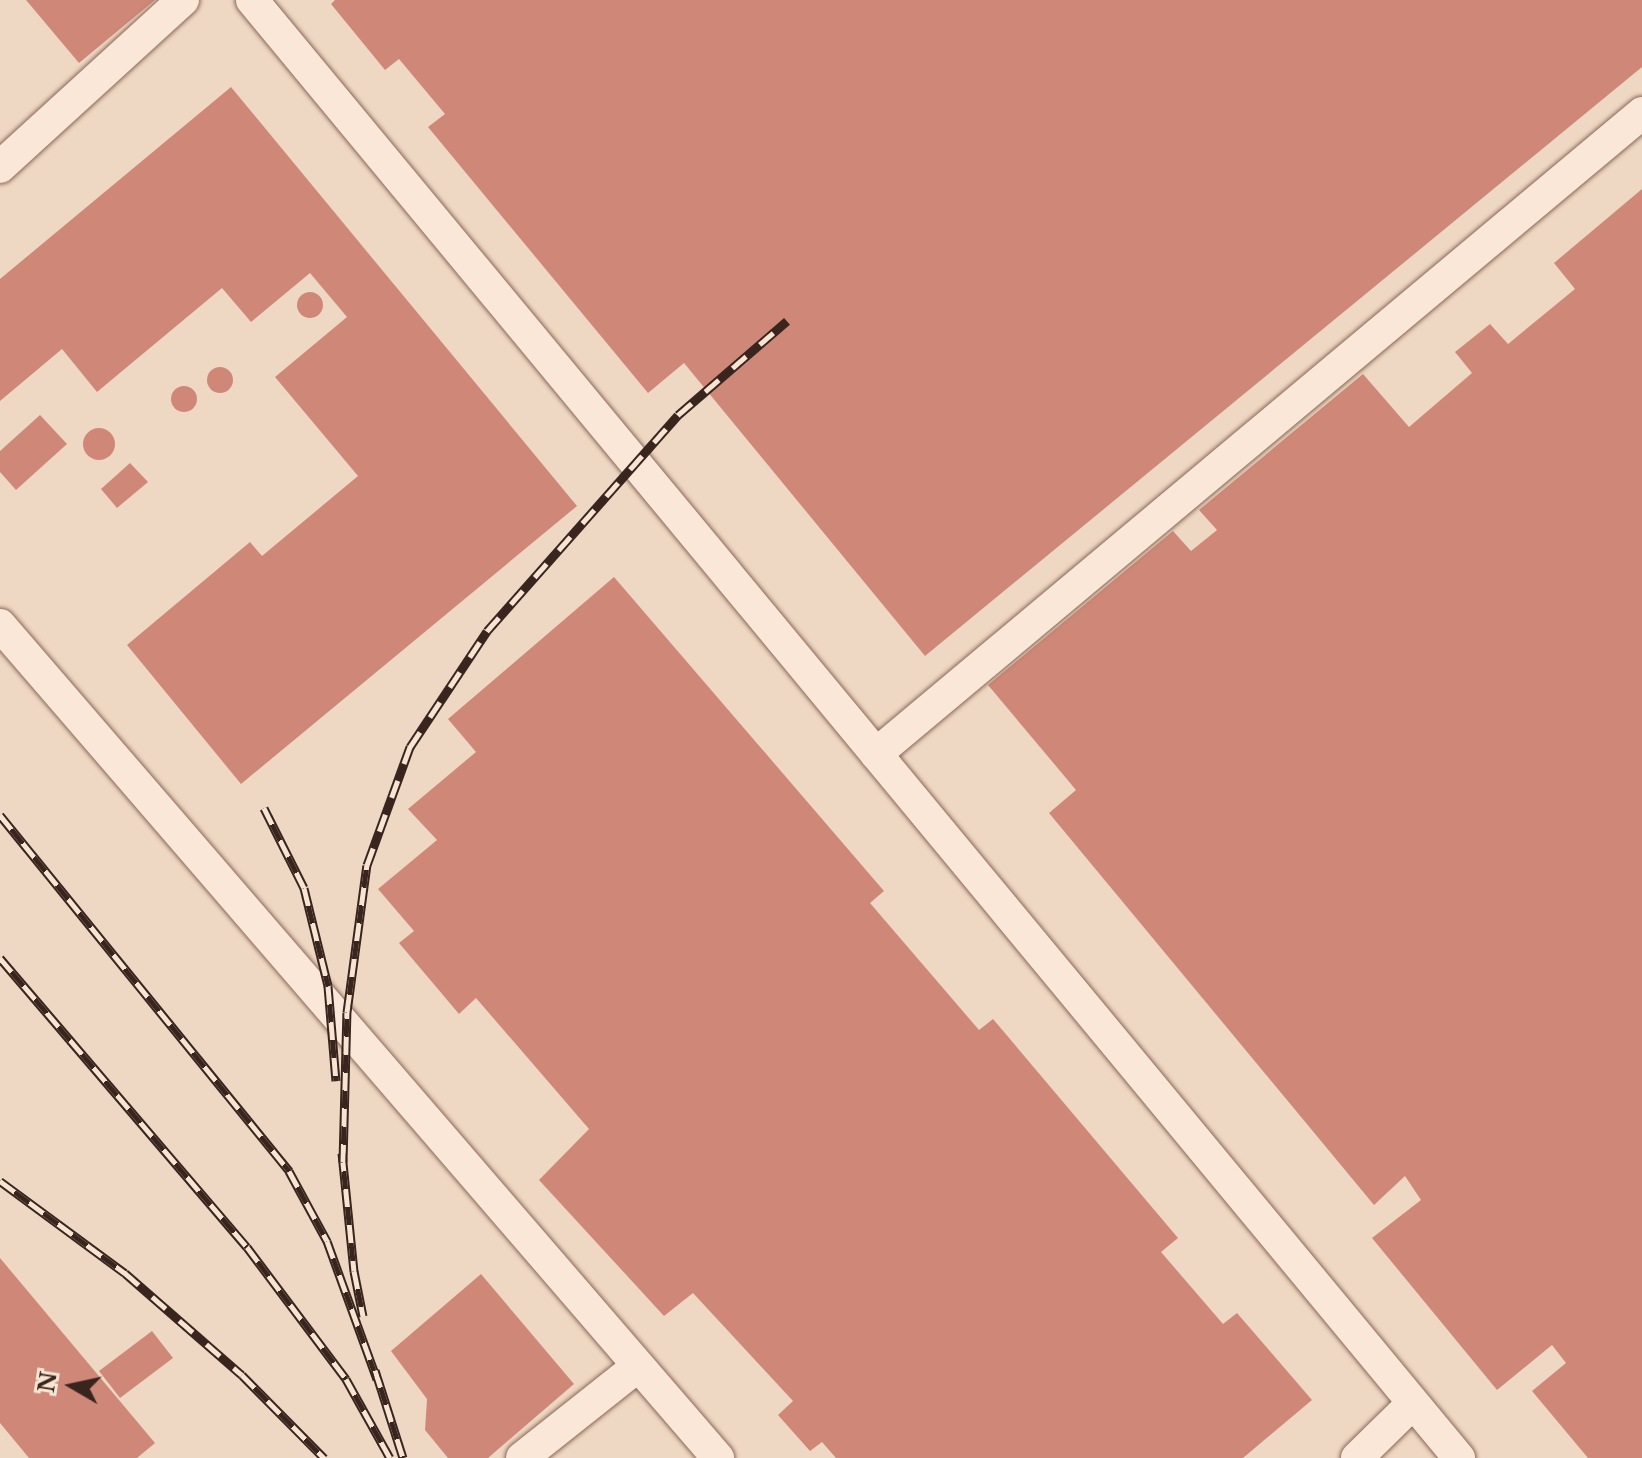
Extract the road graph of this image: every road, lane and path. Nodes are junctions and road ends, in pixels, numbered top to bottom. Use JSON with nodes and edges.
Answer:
{"nodes":[{"id":1,"x":183,"y":0,"type":"edge"},
{"id":2,"x":252,"y":0,"type":"edge"},
{"id":3,"x":1642,"y":113,"type":"edge"},
{"id":4,"x":0,"y":167,"type":"edge"},
{"id":5,"x":0,"y":625,"type":"edge"},
{"id":6,"x":876,"y":754,"type":"junction"},
{"id":7,"x":638,"y":1366,"type":"junction"},
{"id":8,"x":1413,"y":1403,"type":"junction"},
{"id":9,"x":522,"y":1458,"type":"edge"},
{"id":10,"x":718,"y":1458,"type":"edge"},
{"id":11,"x":1357,"y":1458,"type":"edge"},
{"id":12,"x":1459,"y":1458,"type":"edge"}],
"edges":[{"from":1,"to":4,"type":"lane"},
{"from":2,"to":6,"type":"lane"},
{"from":3,"to":6,"type":"lane"},
{"from":5,"to":7,"type":"lane"},
{"from":6,"to":8,"type":"lane"},
{"from":7,"to":9,"type":"lane"},
{"from":7,"to":10,"type":"lane"},
{"from":8,"to":11,"type":"lane"},
{"from":8,"to":12,"type":"lane"}]}
